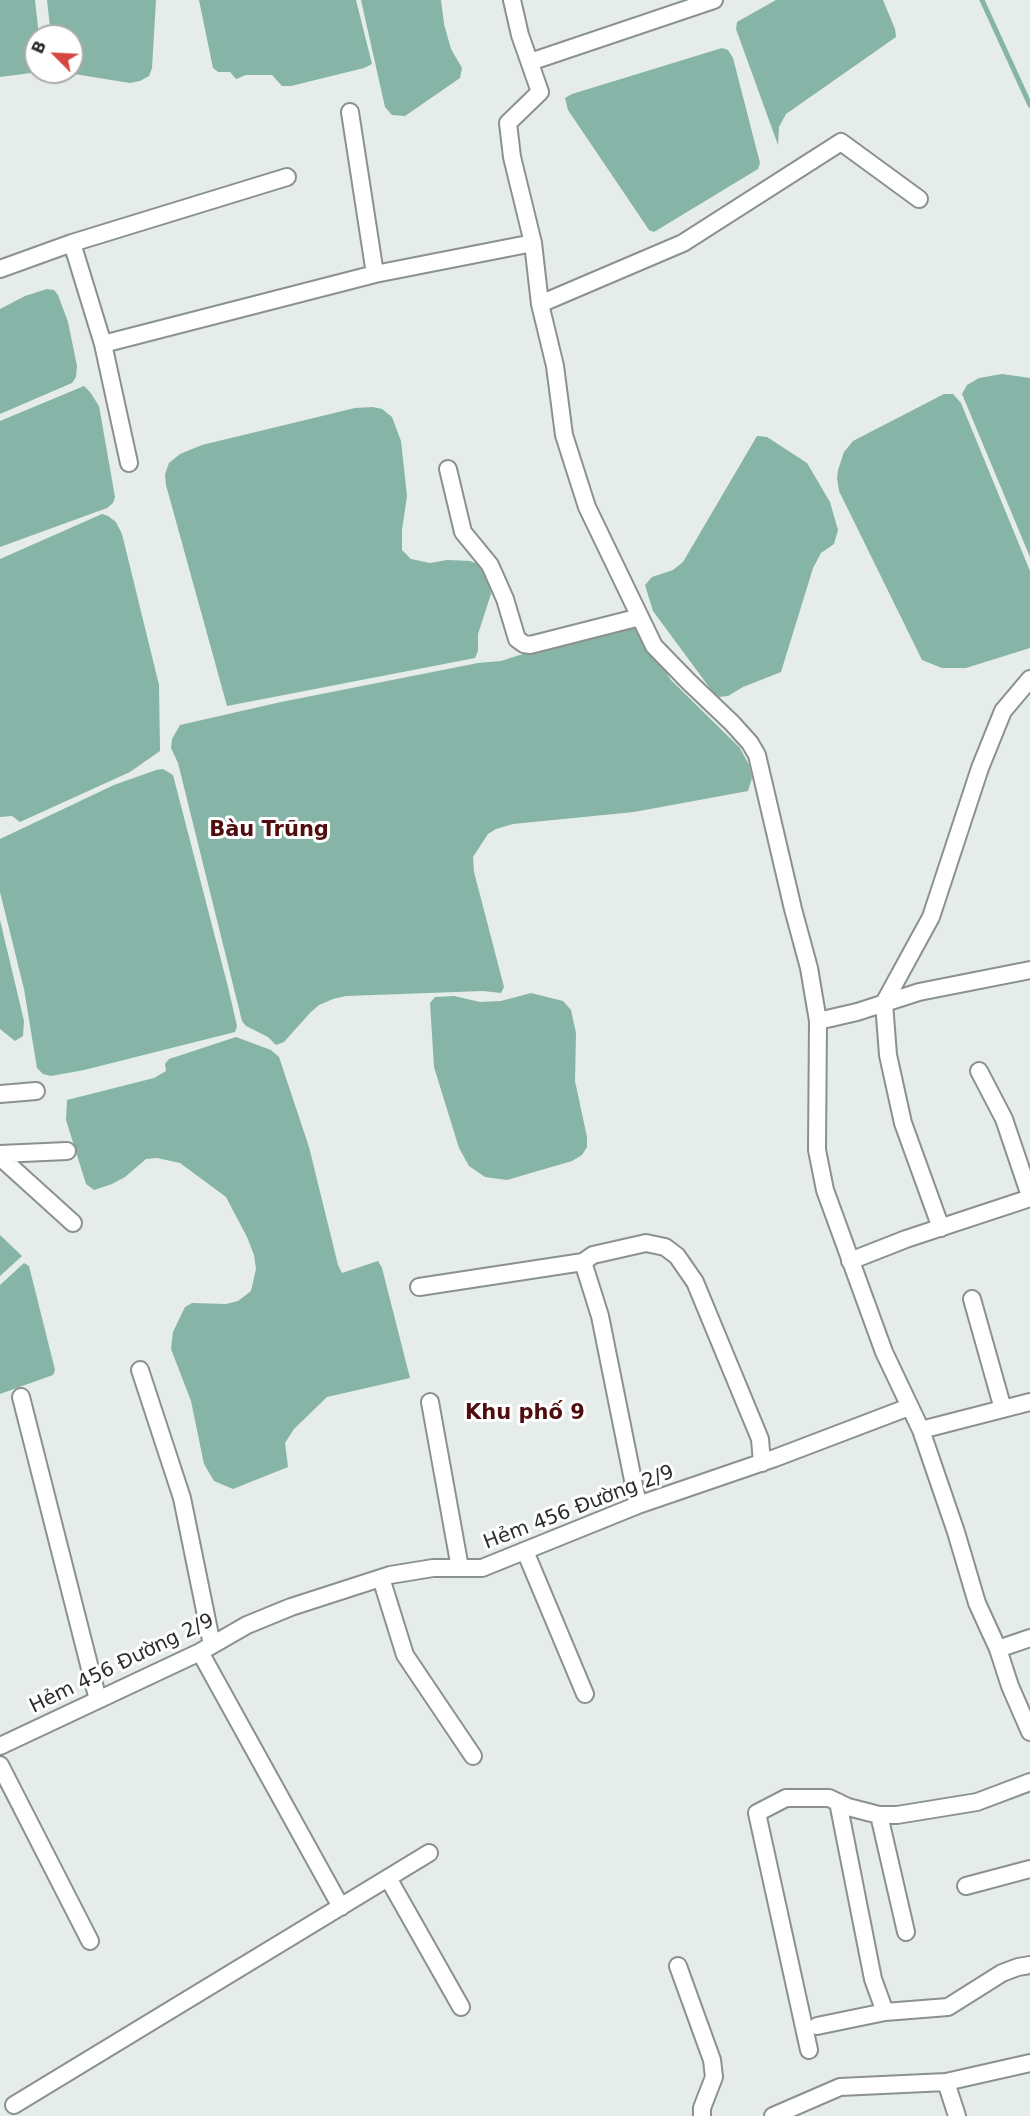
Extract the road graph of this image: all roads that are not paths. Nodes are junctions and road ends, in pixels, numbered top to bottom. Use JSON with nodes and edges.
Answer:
{"nodes":[{"id":1,"x":512,"y":0,"type":"edge"},
{"id":2,"x":714,"y":0,"type":"edge"},
{"id":3,"x":530,"y":62,"type":"junction"},
{"id":4,"x":350,"y":112,"type":"dead end"},
{"id":5,"x":287,"y":177,"type":"dead end"},
{"id":6,"x":919,"y":199,"type":"dead end"},
{"id":7,"x":72,"y":243,"type":"junction"},
{"id":8,"x":533,"y":243,"type":"junction"},
{"id":9,"x":0,"y":268,"type":"edge"},
{"id":10,"x":375,"y":274,"type":"junction"},
{"id":11,"x":540,"y":304,"type":"junction"},
{"id":12,"x":104,"y":344,"type":"junction"},
{"id":13,"x":129,"y":463,"type":"dead end"},
{"id":14,"x":448,"y":470,"type":"dead end"},
{"id":15,"x":640,"y":617,"type":"junction"},
{"id":16,"x":1030,"y":679,"type":"edge"},
{"id":17,"x":1030,"y":970,"type":"edge"},
{"id":18,"x":884,"y":1003,"type":"junction"},
{"id":19,"x":818,"y":1021,"type":"junction"},
{"id":20,"x":979,"y":1071,"type":"dead end"},
{"id":21,"x":36,"y":1091,"type":"dead end"},
{"id":22,"x":0,"y":1094,"type":"edge"},
{"id":23,"x":68,"y":1151,"type":"dead end"},
{"id":24,"x":0,"y":1156,"type":"edge"},
{"id":25,"x":1030,"y":1197,"type":"edge"},
{"id":26,"x":73,"y":1222,"type":"dead end"},
{"id":27,"x":941,"y":1228,"type":"junction"},
{"id":28,"x":850,"y":1261,"type":"junction"},
{"id":29,"x":583,"y":1262,"type":"junction"},
{"id":30,"x":419,"y":1287,"type":"dead end"},
{"id":31,"x":972,"y":1299,"type":"dead end"},
{"id":32,"x":140,"y":1370,"type":"dead end"},
{"id":33,"x":21,"y":1397,"type":"dead end"},
{"id":34,"x":430,"y":1402,"type":"dead end"},
{"id":35,"x":1030,"y":1402,"type":"edge"},
{"id":36,"x":909,"y":1407,"type":"junction"},
{"id":37,"x":1004,"y":1409,"type":"junction"},
{"id":38,"x":921,"y":1430,"type":"junction"},
{"id":39,"x":762,"y":1463,"type":"junction"},
{"id":40,"x":638,"y":1505,"type":"junction"},
{"id":41,"x":525,"y":1551,"type":"junction"},
{"id":42,"x":460,"y":1568,"type":"junction"},
{"id":43,"x":381,"y":1578,"type":"junction"},
{"id":44,"x":1030,"y":1638,"type":"edge"},
{"id":45,"x":206,"y":1648,"type":"junction"},
{"id":46,"x":998,"y":1649,"type":"junction"},
{"id":47,"x":585,"y":1694,"type":"dead end"},
{"id":48,"x":98,"y":1700,"type":"junction"},
{"id":49,"x":1030,"y":1732,"type":"edge"},
{"id":50,"x":0,"y":1746,"type":"edge"},
{"id":51,"x":472,"y":1756,"type":"dead end"},
{"id":52,"x":0,"y":1765,"type":"edge"},
{"id":53,"x":1030,"y":1782,"type":"edge"},
{"id":54,"x":838,"y":1802,"type":"junction"},
{"id":55,"x":879,"y":1815,"type":"junction"},
{"id":56,"x":429,"y":1853,"type":"dead end"},
{"id":57,"x":1030,"y":1869,"type":"edge"},
{"id":58,"x":388,"y":1878,"type":"junction"},
{"id":59,"x":966,"y":1886,"type":"dead end"},
{"id":60,"x":341,"y":1907,"type":"junction"},
{"id":61,"x":906,"y":1932,"type":"dead end"},
{"id":62,"x":90,"y":1941,"type":"dead end"},
{"id":63,"x":1030,"y":1965,"type":"edge"},
{"id":64,"x":678,"y":1966,"type":"dead end"},
{"id":65,"x":462,"y":2007,"type":"dead end"},
{"id":66,"x":885,"y":2012,"type":"junction"},
{"id":67,"x":818,"y":2026,"type":"dead end"},
{"id":68,"x":809,"y":2050,"type":"dead end"},
{"id":69,"x":1030,"y":2063,"type":"edge"},
{"id":70,"x":946,"y":2082,"type":"junction"},
{"id":71,"x":14,"y":2105,"type":"dead end"},
{"id":72,"x":702,"y":2116,"type":"edge"},
{"id":73,"x":773,"y":2116,"type":"edge"},
{"id":74,"x":957,"y":2116,"type":"edge"}],
"edges":[{"from":1,"to":3,"type":"street"},
{"from":2,"to":3,"type":"street"},
{"from":3,"to":8,"type":"street"},
{"from":4,"to":10,"type":"street"},
{"from":5,"to":7,"type":"street"},
{"from":6,"to":11,"type":"street"},
{"from":7,"to":9,"type":"street"},
{"from":7,"to":12,"type":"street"},
{"from":8,"to":10,"type":"street"},
{"from":8,"to":11,"type":"street"},
{"from":10,"to":12,"type":"street"},
{"from":11,"to":15,"type":"street"},
{"from":12,"to":13,"type":"street"},
{"from":14,"to":15,"type":"street"},
{"from":15,"to":19,"type":"street"},
{"from":16,"to":18,"type":"street"},
{"from":17,"to":18,"type":"street"},
{"from":18,"to":19,"type":"street"},
{"from":18,"to":27,"type":"street"},
{"from":19,"to":28,"type":"street"},
{"from":20,"to":25,"type":"street"},
{"from":21,"to":22,"type":"street"},
{"from":23,"to":24,"type":"street"},
{"from":24,"to":26,"type":"street"},
{"from":25,"to":27,"type":"street"},
{"from":27,"to":28,"type":"street"},
{"from":28,"to":36,"type":"street"},
{"from":29,"to":30,"type":"street"},
{"from":29,"to":39,"type":"street"},
{"from":29,"to":40,"type":"street"},
{"from":31,"to":37,"type":"street"},
{"from":32,"to":45,"type":"street"},
{"from":33,"to":48,"type":"street"},
{"from":34,"to":42,"type":"street"},
{"from":35,"to":37,"type":"street"},
{"from":36,"to":38,"type":"street"},
{"from":36,"to":39,"type":"street","name":"Hẻm 456 Đường 2/9"},
{"from":37,"to":38,"type":"street"},
{"from":38,"to":46,"type":"street"},
{"from":39,"to":40,"type":"street","name":"Hẻm 456 Đường 2/9"},
{"from":40,"to":41,"type":"street","name":"Hẻm 456 Đường 2/9"},
{"from":41,"to":42,"type":"street","name":"Hẻm 456 Đường 2/9"},
{"from":41,"to":47,"type":"street"},
{"from":42,"to":43,"type":"street","name":"Hẻm 456 Đường 2/9"},
{"from":43,"to":45,"type":"street","name":"Hẻm 456 Đường 2/9"},
{"from":43,"to":51,"type":"street"},
{"from":44,"to":46,"type":"street"},
{"from":45,"to":48,"type":"street","name":"Hẻm 456 Đường 2/9"},
{"from":45,"to":60,"type":"street"},
{"from":46,"to":49,"type":"street"},
{"from":48,"to":50,"type":"street","name":"Hẻm 456 Đường 2/9"},
{"from":52,"to":62,"type":"street"},
{"from":53,"to":55,"type":"street"},
{"from":54,"to":55,"type":"street"},
{"from":54,"to":66,"type":"street"},
{"from":54,"to":68,"type":"street"},
{"from":55,"to":61,"type":"street"},
{"from":56,"to":58,"type":"street"},
{"from":57,"to":59,"type":"street"},
{"from":58,"to":60,"type":"street"},
{"from":58,"to":65,"type":"street"},
{"from":60,"to":71,"type":"street"},
{"from":63,"to":66,"type":"street"},
{"from":64,"to":72,"type":"street"},
{"from":66,"to":67,"type":"street"},
{"from":69,"to":70,"type":"street"},
{"from":70,"to":73,"type":"street"},
{"from":70,"to":74,"type":"street"}]}
